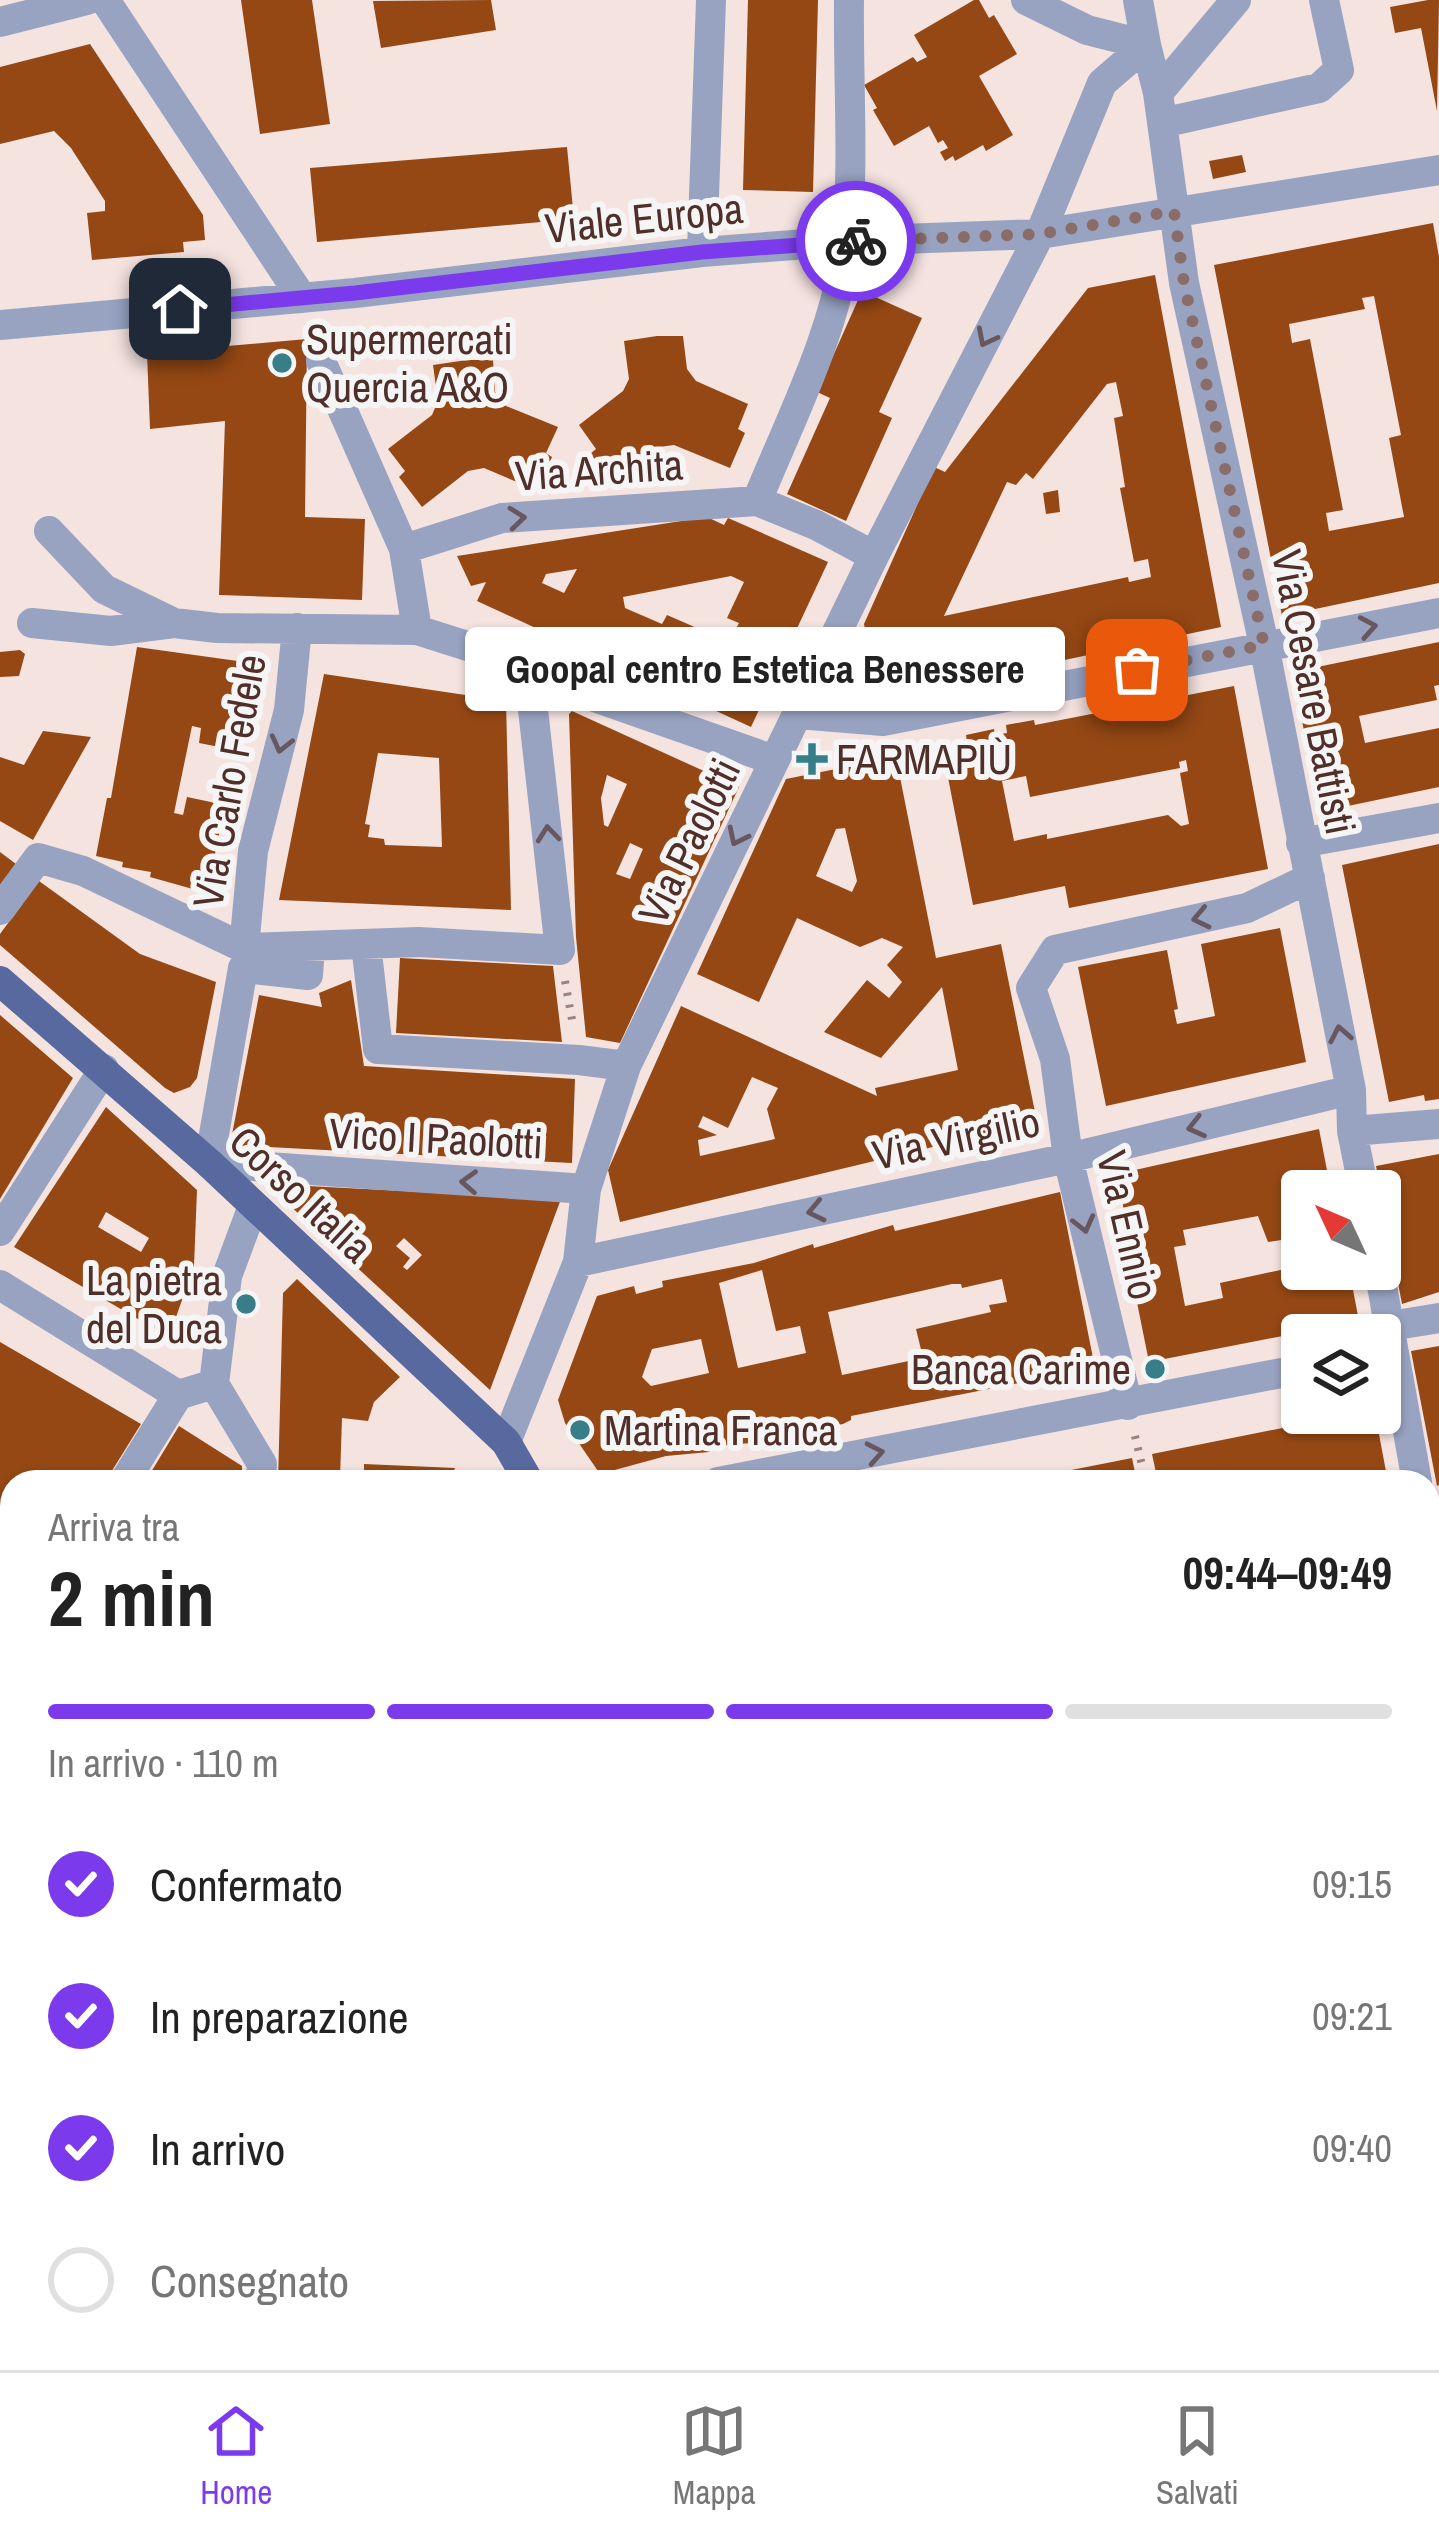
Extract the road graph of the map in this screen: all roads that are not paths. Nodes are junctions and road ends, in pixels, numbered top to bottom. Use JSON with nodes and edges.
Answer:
{"nodes":[{"id":1,"x":87,"y":0,"type":"edge"},
{"id":2,"x":105,"y":0,"type":"edge"},
{"id":3,"x":711,"y":0,"type":"edge"},
{"id":4,"x":848,"y":0,"type":"edge"},
{"id":5,"x":1026,"y":0,"type":"edge"},
{"id":6,"x":1138,"y":0,"type":"edge"},
{"id":7,"x":1236,"y":0,"type":"edge"},
{"id":8,"x":1324,"y":0,"type":"edge"},
{"id":9,"x":0,"y":22,"type":"edge"},
{"id":10,"x":1146,"y":45,"type":"junction"},
{"id":11,"x":1160,"y":108,"type":"junction"},
{"id":12,"x":1439,"y":170,"type":"edge"},
{"id":13,"x":1174,"y":211,"type":"junction"},
{"id":14,"x":1040,"y":234,"type":"junction"},
{"id":15,"x":847,"y":241,"type":"junction"},
{"id":16,"x":702,"y":252,"type":"junction"},
{"id":17,"x":302,"y":298,"type":"junction"},
{"id":18,"x":0,"y":325,"type":"edge"},
{"id":19,"x":321,"y":361,"type":"dead end"},
{"id":20,"x":757,"y":500,"type":"junction"},
{"id":21,"x":49,"y":531,"type":"dead end"},
{"id":22,"x":404,"y":549,"type":"junction"},
{"id":23,"x":874,"y":556,"type":"junction"},
{"id":24,"x":1439,"y":614,"type":"edge"},
{"id":25,"x":32,"y":623,"type":"dead end"},
{"id":26,"x":174,"y":623,"type":"junction"},
{"id":27,"x":297,"y":628,"type":"junction"},
{"id":28,"x":417,"y":630,"type":"junction"},
{"id":29,"x":1264,"y":645,"type":"junction"},
{"id":30,"x":529,"y":674,"type":"junction"},
{"id":31,"x":798,"y":714,"type":"junction"},
{"id":32,"x":774,"y":760,"type":"junction"},
{"id":33,"x":1439,"y":818,"type":"edge"},
{"id":34,"x":1300,"y":842,"type":"junction"},
{"id":35,"x":1310,"y":878,"type":"junction"},
{"id":36,"x":0,"y":910,"type":"edge"},
{"id":37,"x":366,"y":944,"type":"junction"},
{"id":38,"x":310,"y":946,"type":"junction"},
{"id":39,"x":244,"y":948,"type":"junction"},
{"id":40,"x":0,"y":981,"type":"edge"},
{"id":41,"x":626,"y":1066,"type":"junction"},
{"id":42,"x":104,"y":1069,"type":"junction"},
{"id":43,"x":1351,"y":1090,"type":"junction"},
{"id":44,"x":1439,"y":1124,"type":"edge"},
{"id":45,"x":1352,"y":1131,"type":"junction"},
{"id":46,"x":1068,"y":1158,"type":"junction"},
{"id":47,"x":209,"y":1163,"type":"junction"},
{"id":48,"x":1360,"y":1170,"type":"edge"},
{"id":49,"x":586,"y":1189,"type":"junction"},
{"id":50,"x":253,"y":1206,"type":"junction"},
{"id":51,"x":0,"y":1231,"type":"edge"},
{"id":52,"x":578,"y":1262,"type":"junction"},
{"id":53,"x":0,"y":1285,"type":"edge"},
{"id":54,"x":1439,"y":1318,"type":"edge"},
{"id":55,"x":1401,"y":1336,"type":"edge"},
{"id":56,"x":1281,"y":1373,"type":"edge"},
{"id":57,"x":214,"y":1384,"type":"junction"},
{"id":58,"x":178,"y":1395,"type":"junction"},
{"id":59,"x":1128,"y":1406,"type":"junction"},
{"id":60,"x":1401,"y":1408,"type":"edge"},
{"id":61,"x":506,"y":1442,"type":"junction"},
{"id":62,"x":131,"y":1470,"type":"edge"},
{"id":63,"x":262,"y":1470,"type":"edge"},
{"id":64,"x":523,"y":1470,"type":"edge"},
{"id":65,"x":783,"y":1470,"type":"edge"},
{"id":66,"x":1414,"y":1470,"type":"edge"}],
"edges":[{"from":1,"to":9,"type":"street"},
{"from":2,"to":17,"type":"street"},
{"from":3,"to":16,"type":"street"},
{"from":4,"to":15,"type":"street"},
{"from":5,"to":10,"type":"street"},
{"from":6,"to":10,"type":"street","name":"Via Cesare Battisti"},
{"from":7,"to":11,"type":"street"},
{"from":8,"to":11,"type":"street"},
{"from":10,"to":11,"type":"street","name":"Via Cesare Battisti"},
{"from":10,"to":14,"type":"street","name":"Via Paolotti"},
{"from":11,"to":13,"type":"street","name":"Via Cesare Battisti"},
{"from":12,"to":13,"type":"street","name":"Viale Europa"},
{"from":13,"to":14,"type":"street","name":"Viale Europa"},
{"from":13,"to":29,"type":"street","name":"Via Cesare Battisti"},
{"from":14,"to":15,"type":"street","name":"Viale Europa"},
{"from":14,"to":23,"type":"street","name":"Via Paolotti","one_way":true},
{"from":15,"to":16,"type":"street","name":"Viale Europa"},
{"from":15,"to":20,"type":"street"},
{"from":16,"to":17,"type":"street","name":"Viale Europa"},
{"from":17,"to":18,"type":"street","name":"Viale Europa"},
{"from":19,"to":22,"type":"street"},
{"from":22,"to":20,"type":"street","name":"Via Archita","one_way":true},
{"from":20,"to":23,"type":"street","name":"Via Archita"},
{"from":21,"to":26,"type":"street"},
{"from":22,"to":28,"type":"street"},
{"from":23,"to":31,"type":"street","name":"Via Paolotti"},
{"from":29,"to":24,"type":"street","one_way":true},
{"from":25,"to":26,"type":"street"},
{"from":26,"to":27,"type":"street"},
{"from":27,"to":28,"type":"street"},
{"from":27,"to":39,"type":"street","name":"Via Carlo Fedele","one_way":true},
{"from":28,"to":30,"type":"street"},
{"from":29,"to":31,"type":"street"},
{"from":29,"to":34,"type":"street","name":"Via Cesare Battisti"},
{"from":30,"to":32,"type":"street"},
{"from":37,"to":30,"type":"street","one_way":true},
{"from":31,"to":32,"type":"street","name":"Via Paolotti"},
{"from":32,"to":41,"type":"street","name":"Via Paolotti","one_way":true},
{"from":33,"to":34,"type":"street"},
{"from":34,"to":35,"type":"street","name":"Via Cesare Battisti"},
{"from":43,"to":35,"type":"street","name":"Via Cesare Battisti","one_way":true},
{"from":35,"to":46,"type":"street","name":"Via Ennio","one_way":true},
{"from":36,"to":39,"type":"street"},
{"from":37,"to":38,"type":"street"},
{"from":37,"to":41,"type":"street"},
{"from":38,"to":39,"type":"street"},
{"from":38,"to":47,"type":"street","name":"Via Carlo Fedele"},
{"from":40,"to":42,"type":"main road","name":"Corso Italia"},
{"from":41,"to":49,"type":"street","name":"Via Paolotti"},
{"from":42,"to":47,"type":"main road","name":"Corso Italia"},
{"from":42,"to":51,"type":"street"},
{"from":43,"to":45,"type":"street","name":"Via Cesare Battisti"},
{"from":43,"to":46,"type":"street","name":"Via Virgilio","one_way":true},
{"from":44,"to":45,"type":"street"},
{"from":45,"to":48,"type":"street","name":"Via Cesare Battisti"},
{"from":46,"to":52,"type":"street","name":"Via Virgilio","one_way":true},
{"from":46,"to":59,"type":"street","name":"Via Ennio","one_way":true},
{"from":49,"to":47,"type":"street","name":"Vico I Paolotti","one_way":true},
{"from":47,"to":50,"type":"main road","name":"Corso Italia"},
{"from":49,"to":52,"type":"street","name":"Via Paolotti"},
{"from":50,"to":57,"type":"street"},
{"from":50,"to":61,"type":"main road","name":"Corso Italia"},
{"from":52,"to":61,"type":"street","name":"Via Paolotti"},
{"from":53,"to":58,"type":"street"},
{"from":54,"to":55,"type":"street"},
{"from":56,"to":59,"type":"street"},
{"from":57,"to":58,"type":"street"},
{"from":57,"to":63,"type":"street"},
{"from":58,"to":62,"type":"street"},
{"from":65,"to":59,"type":"street","one_way":true},
{"from":60,"to":66,"type":"street"},
{"from":61,"to":64,"type":"main road","name":"Corso Italia"}]}
